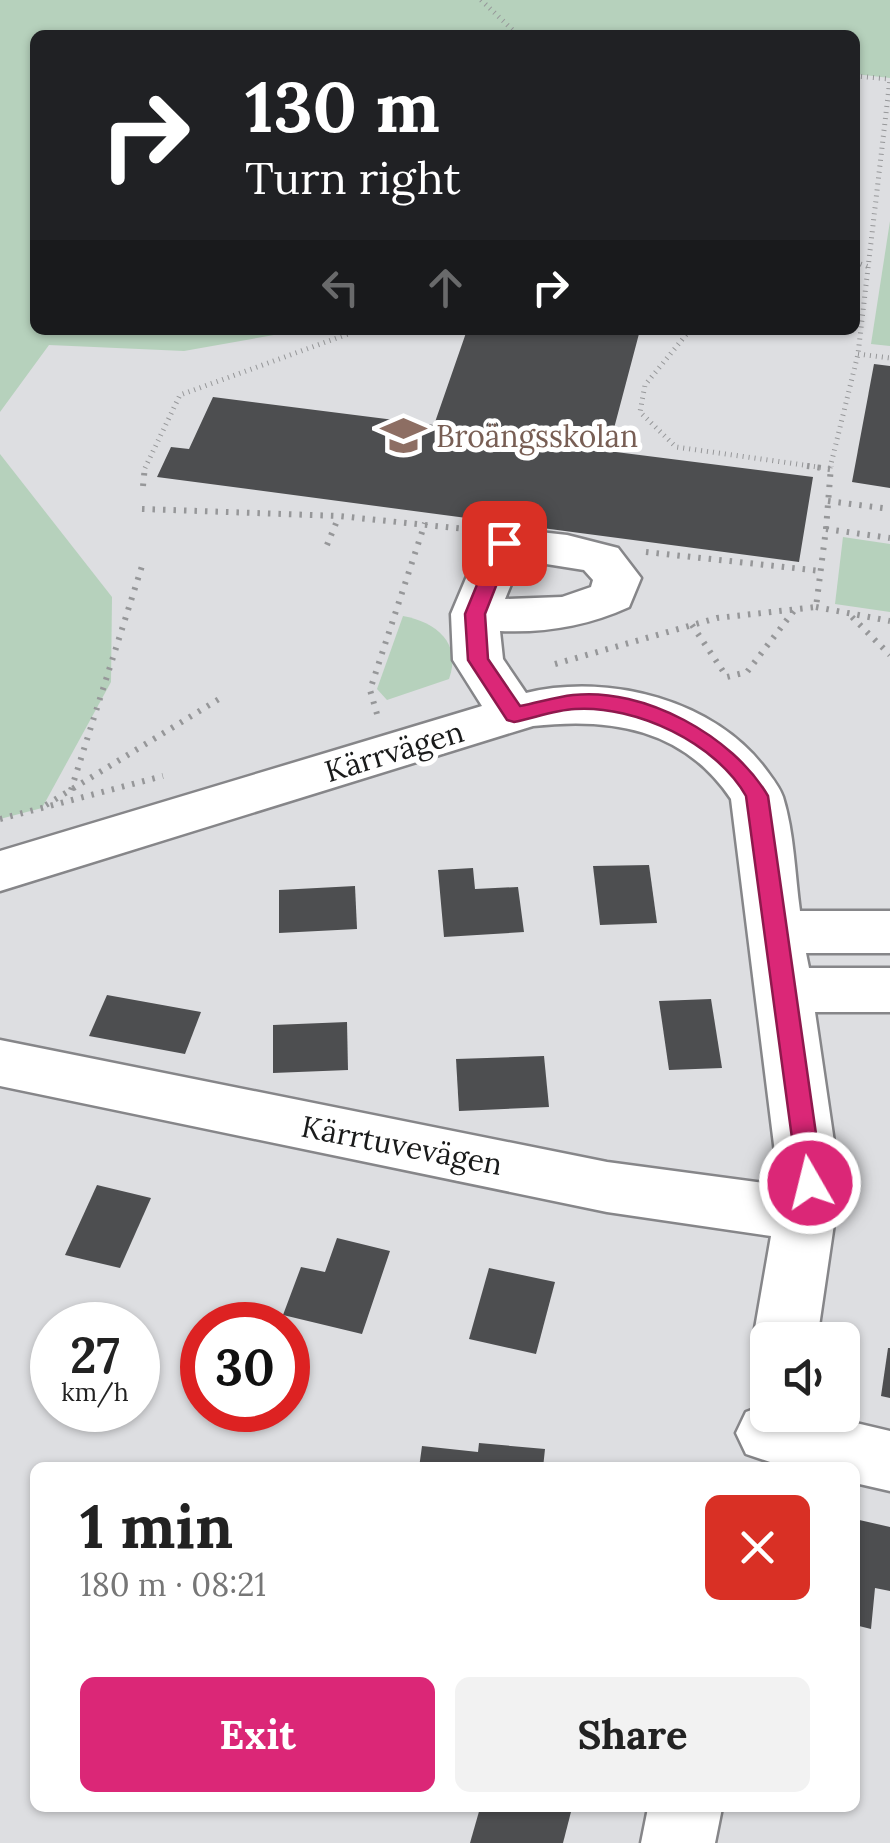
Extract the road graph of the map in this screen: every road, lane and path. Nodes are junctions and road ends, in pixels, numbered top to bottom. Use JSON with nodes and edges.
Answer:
{"nodes":[{"id":1,"x":481,"y":0,"type":"edge"},
{"id":2,"x":513,"y":30,"type":"edge"},
{"id":3,"x":860,"y":76,"type":"edge"},
{"id":4,"x":890,"y":79,"type":"edge"},
{"id":5,"x":860,"y":263,"type":"edge"},
{"id":6,"x":869,"y":266,"type":"junction"},
{"id":7,"x":345,"y":335,"type":"edge"},
{"id":8,"x":686,"y":335,"type":"edge"},
{"id":9,"x":858,"y":354,"type":"junction"},
{"id":10,"x":890,"y":358,"type":"edge"},
{"id":11,"x":830,"y":469,"type":"junction"},
{"id":12,"x":143,"y":486,"type":"dead end"},
{"id":13,"x":828,"y":501,"type":"junction"},
{"id":14,"x":890,"y":509,"type":"edge"},
{"id":15,"x":339,"y":516,"type":"dead end"},
{"id":16,"x":425,"y":523,"type":"dead end"},
{"id":17,"x":826,"y":529,"type":"junction"},
{"id":18,"x":890,"y":538,"type":"edge"},
{"id":19,"x":327,"y":545,"type":"dead end"},
{"id":20,"x":142,"y":566,"type":"dead end"},
{"id":21,"x":797,"y":607,"type":"junction"},
{"id":22,"x":816,"y":607,"type":"junction"},
{"id":23,"x":475,"y":614,"type":"dead end"},
{"id":24,"x":851,"y":615,"type":"junction"},
{"id":25,"x":890,"y":621,"type":"edge"},
{"id":26,"x":692,"y":625,"type":"junction"},
{"id":27,"x":890,"y":655,"type":"edge"},
{"id":28,"x":224,"y":696,"type":"dead end"},
{"id":29,"x":504,"y":699,"type":"junction"},
{"id":30,"x":377,"y":714,"type":"dead end"},
{"id":31,"x":71,"y":790,"type":"junction"},
{"id":32,"x":42,"y":808,"type":"dead end"},
{"id":33,"x":0,"y":871,"type":"edge"},
{"id":34,"x":776,"y":932,"type":"junction"},
{"id":35,"x":890,"y":932,"type":"edge"},
{"id":36,"x":784,"y":990,"type":"junction"},
{"id":37,"x":890,"y":990,"type":"edge"},
{"id":38,"x":0,"y":1063,"type":"edge"},
{"id":39,"x":807,"y":1215,"type":"junction"},
{"id":40,"x":788,"y":1322,"type":"edge"},
{"id":41,"x":767,"y":1438,"type":"edge"},
{"id":42,"x":890,"y":1460,"type":"edge"},
{"id":43,"x":684,"y":1812,"type":"edge"},
{"id":44,"x":678,"y":1843,"type":"edge"}],
"edges":[{"from":1,"to":2,"type":"path"},
{"from":3,"to":4,"type":"path"},
{"from":4,"to":6,"type":"path"},
{"from":5,"to":6,"type":"path"},
{"from":6,"to":9,"type":"path"},
{"from":7,"to":12,"type":"path"},
{"from":8,"to":11,"type":"path"},
{"from":9,"to":10,"type":"path"},
{"from":9,"to":11,"type":"path"},
{"from":11,"to":13,"type":"path"},
{"from":13,"to":14,"type":"path"},
{"from":13,"to":17,"type":"path"},
{"from":15,"to":19,"type":"path"},
{"from":16,"to":30,"type":"path"},
{"from":17,"to":18,"type":"path"},
{"from":17,"to":22,"type":"path"},
{"from":20,"to":31,"type":"path"},
{"from":21,"to":22,"type":"path"},
{"from":21,"to":26,"type":"path"},
{"from":21,"to":26,"type":"path"},
{"from":22,"to":24,"type":"path"},
{"from":23,"to":29,"type":"street"},
{"from":24,"to":25,"type":"path"},
{"from":24,"to":27,"type":"path"},
{"from":26,"to":29,"type":"path"},
{"from":28,"to":31,"type":"path"},
{"from":29,"to":33,"type":"street","name":"Kärrvägen"},
{"from":29,"to":34,"type":"street","name":"Kärrvägen"},
{"from":31,"to":32,"type":"path"},
{"from":34,"to":35,"type":"street"},
{"from":34,"to":36,"type":"street","name":"Kärrvägen"},
{"from":36,"to":37,"type":"street"},
{"from":36,"to":39,"type":"street","name":"Kärrvägen"},
{"from":38,"to":39,"type":"street","name":"Kärrtuvevägen"},
{"from":39,"to":40,"type":"street","name":"Kärrvägen"},
{"from":41,"to":42,"type":"street"},
{"from":43,"to":44,"type":"street"}]}
